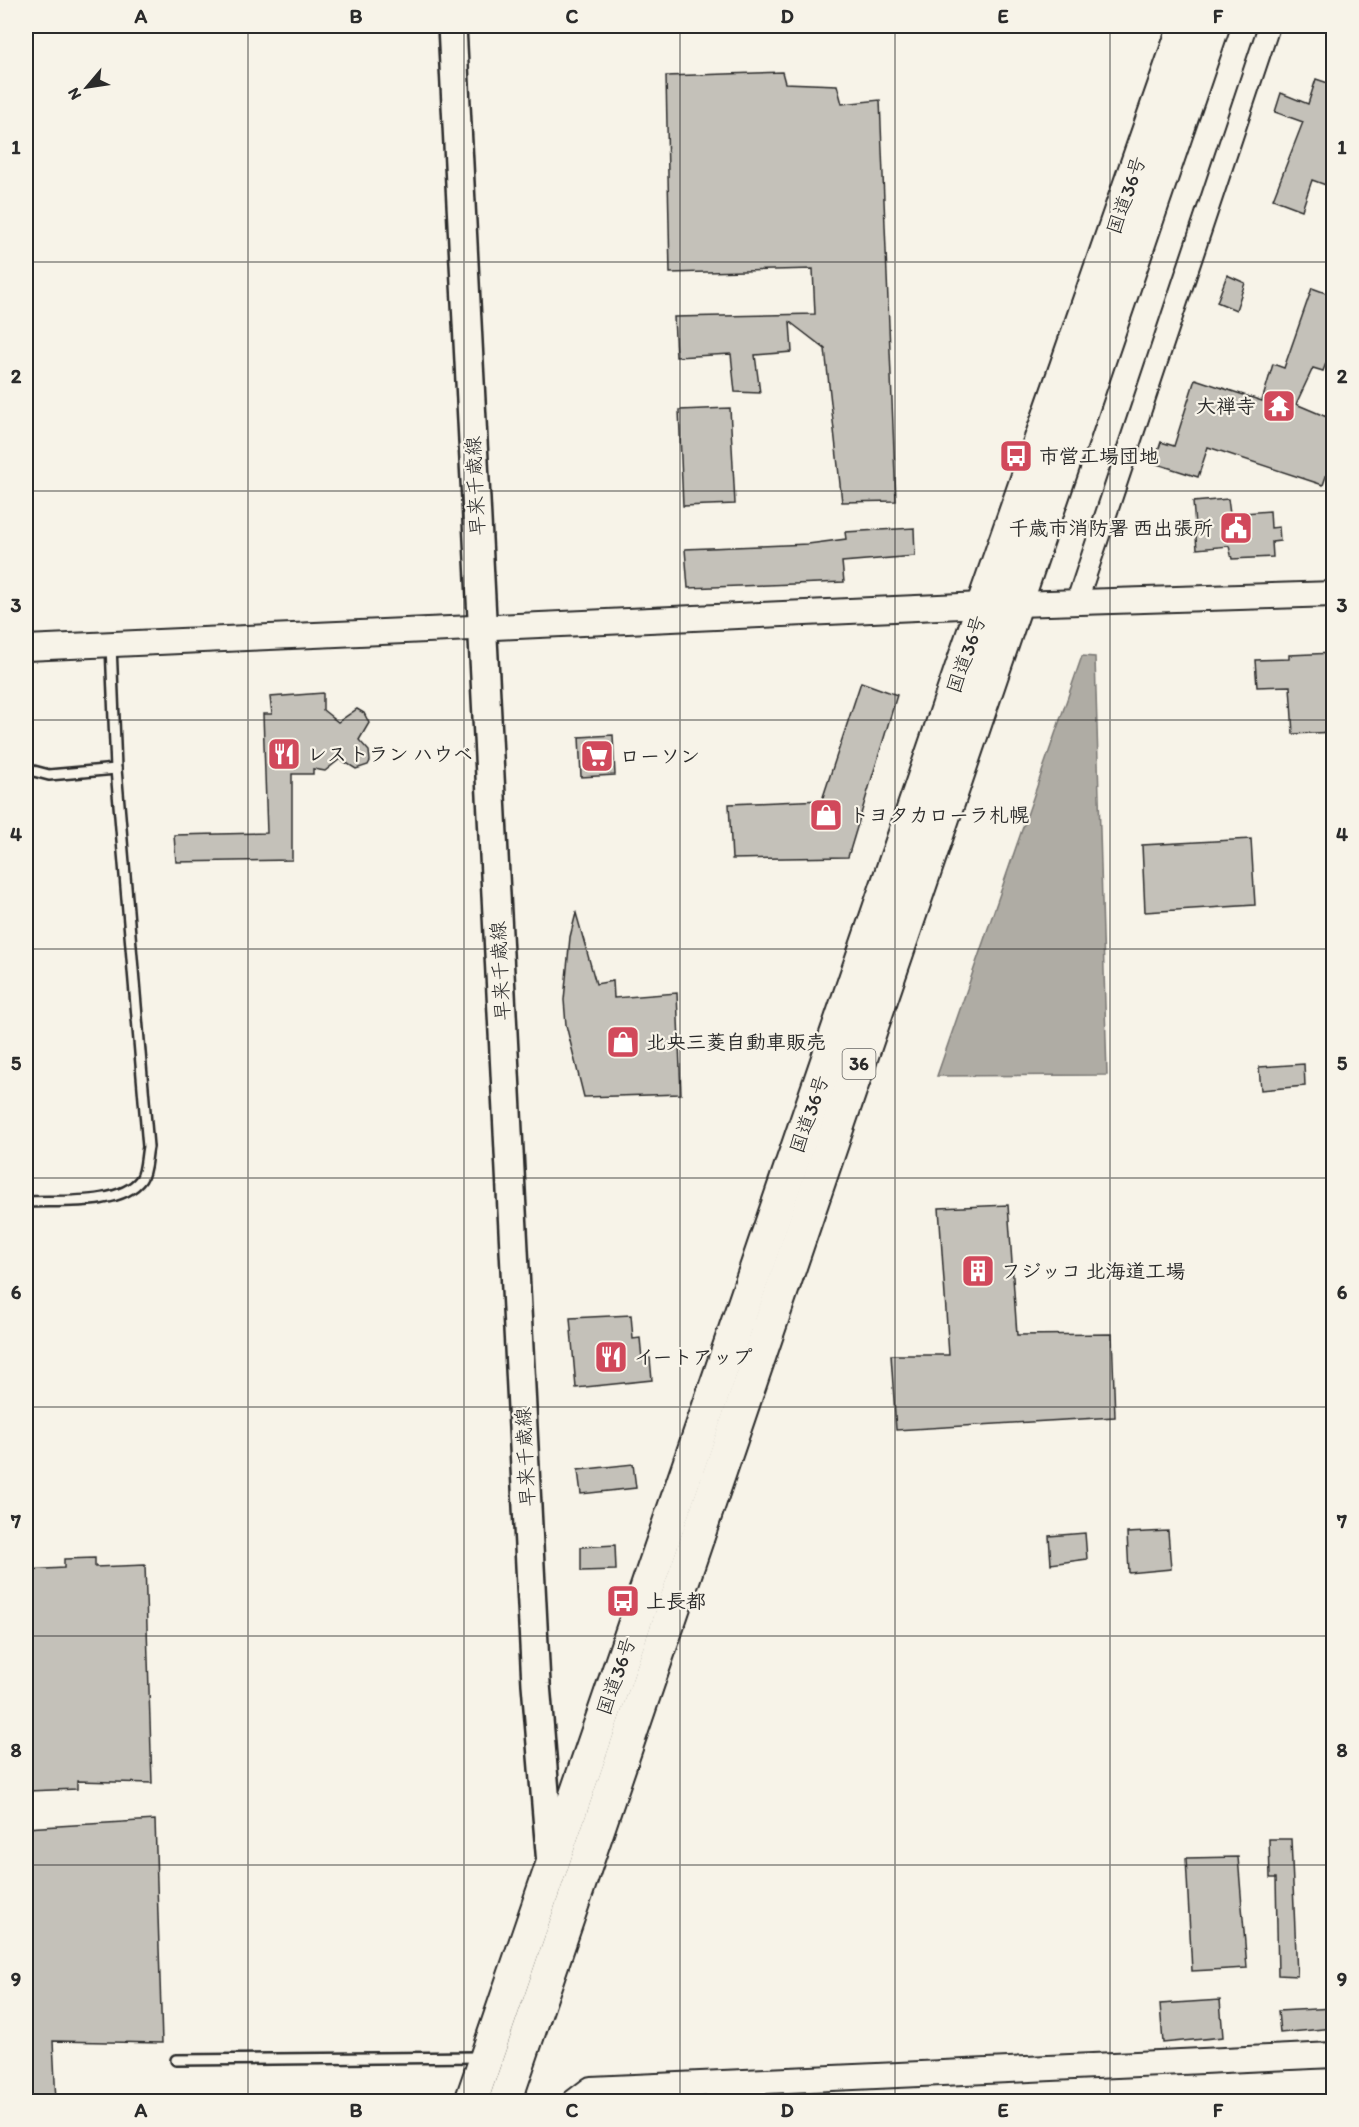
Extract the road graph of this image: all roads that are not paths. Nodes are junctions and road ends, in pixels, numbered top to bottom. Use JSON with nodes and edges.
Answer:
{"nodes":[{"id":1,"x":452,"y":26,"type":"edge"},
{"id":2,"x":1185,"y":26,"type":"edge"},
{"id":3,"x":1213,"y":26,"type":"edge"},
{"id":4,"x":1269,"y":26,"type":"edge"},
{"id":5,"x":1334,"y":594,"type":"edge"},
{"id":6,"x":1077,"y":601,"type":"junction"},
{"id":7,"x":983,"y":605,"type":"junction"},
{"id":8,"x":1017,"y":605,"type":"junction"},
{"id":9,"x":482,"y":628,"type":"junction"},
{"id":10,"x":111,"y":644,"type":"junction"},
{"id":11,"x":26,"y":648,"type":"edge"},
{"id":12,"x":26,"y":769,"type":"edge"},
{"id":13,"x":116,"y":769,"type":"junction"},
{"id":14,"x":26,"y":1202,"type":"edge"},
{"id":15,"x":551,"y":1866,"type":"junction"},
{"id":16,"x":566,"y":1914,"type":"junction"},
{"id":17,"x":1334,"y":2055,"type":"edge"},
{"id":18,"x":486,"y":2057,"type":"junction"},
{"id":19,"x":176,"y":2060,"type":"dead end"},
{"id":20,"x":471,"y":2102,"type":"edge"},
{"id":21,"x":505,"y":2102,"type":"edge"},
{"id":22,"x":574,"y":2102,"type":"edge"}],
"edges":[{"from":1,"to":9,"type":"main road","name":"早来千歳線"},
{"from":2,"to":7,"type":"highway","name":"国道36号","number":"36"},
{"from":3,"to":8,"type":"highway","name":"国道36号","number":"36"},
{"from":4,"to":6,"type":"street"},
{"from":5,"to":6,"type":"street"},
{"from":6,"to":8,"type":"street"},
{"from":7,"to":8,"type":"street"},
{"from":7,"to":9,"type":"street"},
{"from":7,"to":15,"type":"highway","name":"国道36号","number":"36"},
{"from":8,"to":16,"type":"highway","name":"国道36号","number":"36"},
{"from":9,"to":10,"type":"street"},
{"from":9,"to":15,"type":"main road","name":"早来千歳線"},
{"from":10,"to":11,"type":"street"},
{"from":10,"to":13,"type":"lane"},
{"from":12,"to":13,"type":"lane"},
{"from":13,"to":14,"type":"lane"},
{"from":15,"to":16,"type":"main road","name":"早来千歳線"},
{"from":15,"to":18,"type":"highway","name":"国道36号","number":"36"},
{"from":16,"to":21,"type":"highway","name":"国道36号","number":"36"},
{"from":17,"to":22,"type":"street"},
{"from":18,"to":19,"type":"lane"},
{"from":18,"to":20,"type":"highway","name":"国道36号","number":"36"}]}
